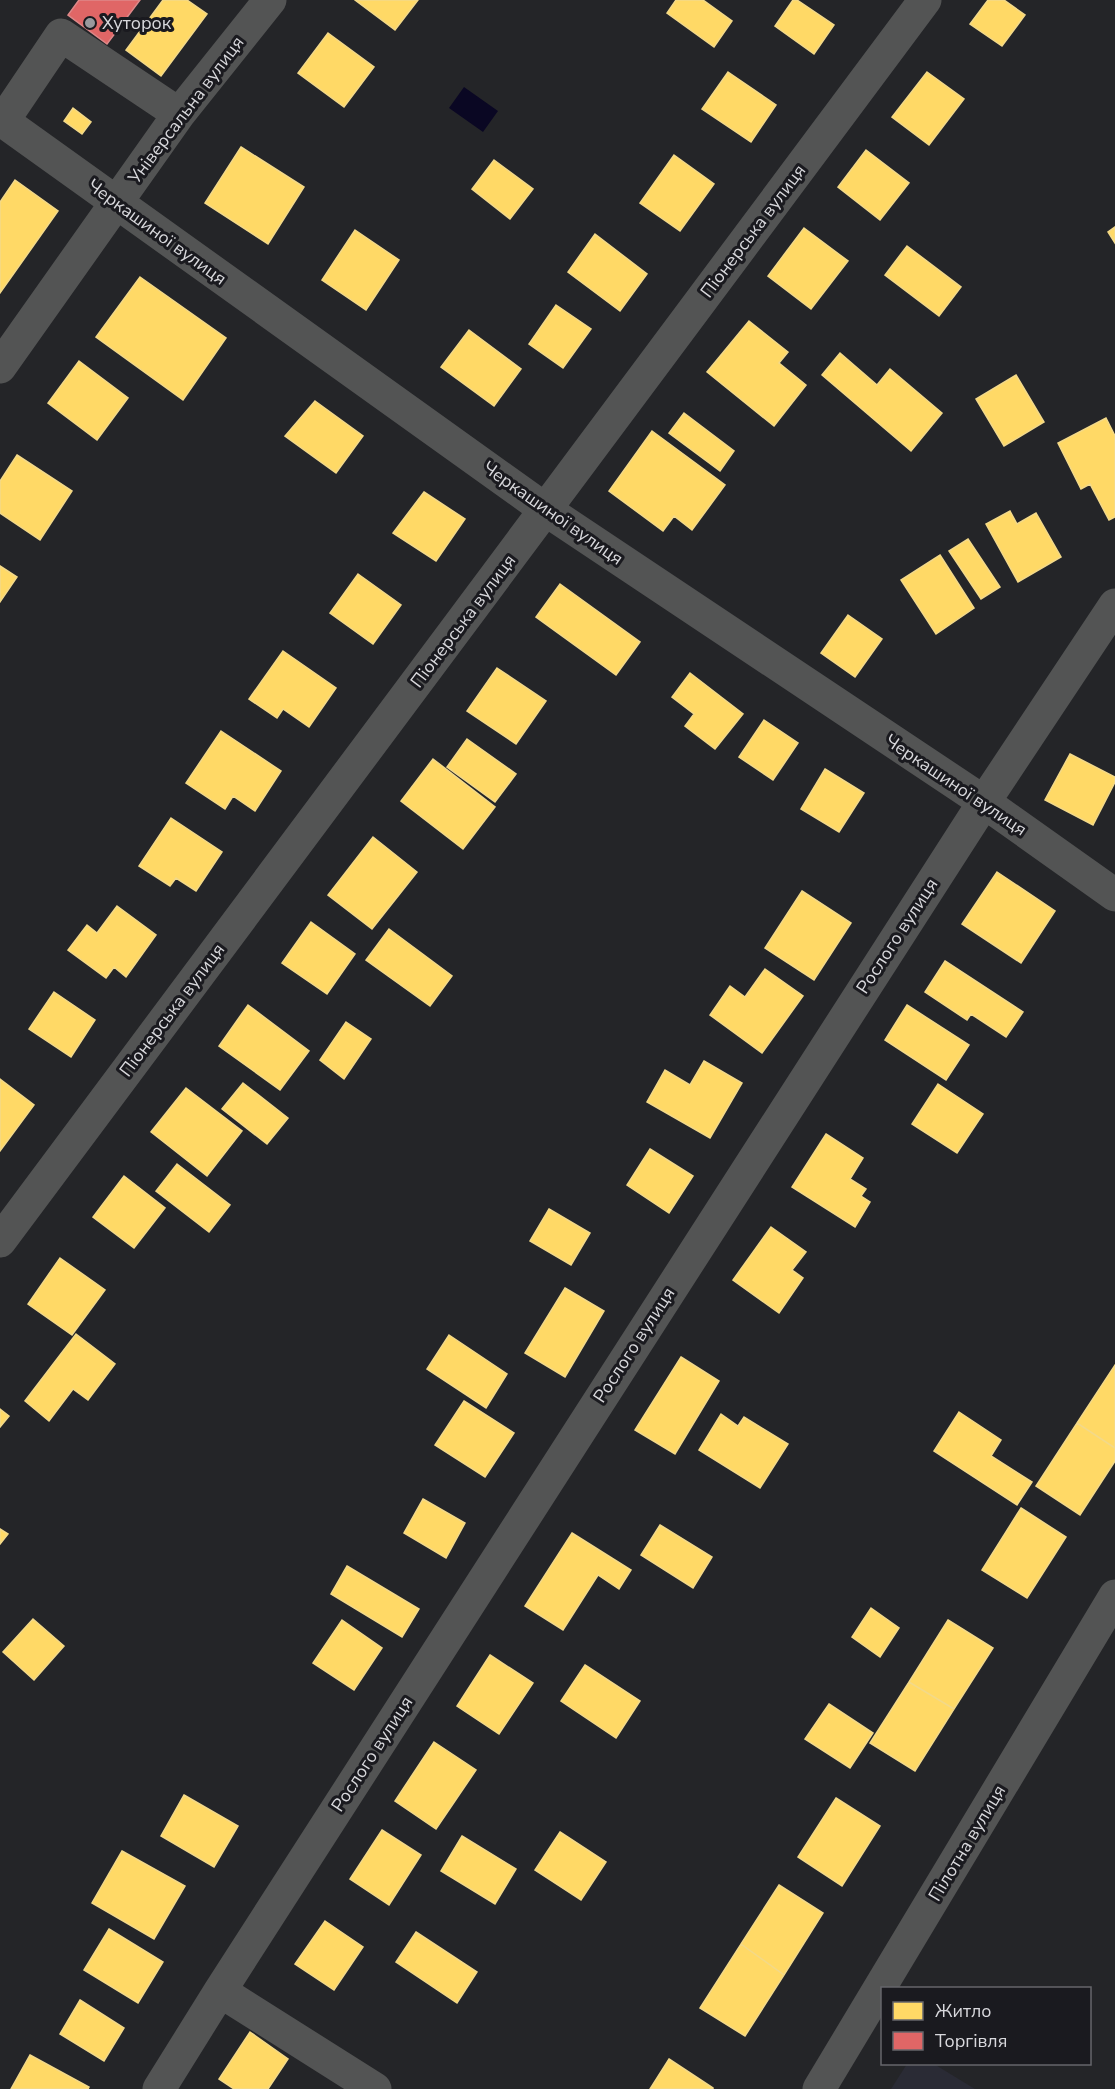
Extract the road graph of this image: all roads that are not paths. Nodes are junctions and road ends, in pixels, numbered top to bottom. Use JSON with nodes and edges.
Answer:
{"nodes":[{"id":1,"x":270,"y":0,"type":"edge"},
{"id":2,"x":925,"y":0,"type":"edge"},
{"id":3,"x":179,"y":114,"type":"junction"},
{"id":4,"x":1,"y":120,"type":"edge"},
{"id":5,"x":117,"y":204,"type":"junction"},
{"id":6,"x":0,"y":367,"type":"edge"},
{"id":7,"x":546,"y":510,"type":"junction"},
{"id":8,"x":1115,"y":605,"type":"edge"},
{"id":9,"x":984,"y":802,"type":"junction"},
{"id":10,"x":1115,"y":895,"type":"edge"},
{"id":11,"x":0,"y":1241,"type":"edge"},
{"id":12,"x":1115,"y":1596,"type":"edge"},
{"id":13,"x":220,"y":1991,"type":"junction"},
{"id":14,"x":159,"y":2089,"type":"edge"},
{"id":15,"x":375,"y":2089,"type":"edge"},
{"id":16,"x":819,"y":2089,"type":"edge"}],
"edges":[{"from":1,"to":3,"type":"street","name":"Універсальна вулиця"},
{"from":2,"to":7,"type":"street","name":"Піонерська вулиця"},
{"from":3,"to":4,"type":"street"},
{"from":3,"to":5,"type":"street","name":"Універсальна вулиця"},
{"from":4,"to":5,"type":"street","name":"Черкашиної вулиця"},
{"from":5,"to":6,"type":"street","name":"Універсальна вулиця"},
{"from":5,"to":7,"type":"street","name":"Черкашиної вулиця"},
{"from":7,"to":9,"type":"street","name":"Черкашиної вулиця"},
{"from":7,"to":11,"type":"street","name":"Піонерська вулиця"},
{"from":8,"to":9,"type":"street","name":"Рослого вулиця"},
{"from":9,"to":10,"type":"street","name":"Черкашиної вулиця"},
{"from":9,"to":13,"type":"street","name":"Рослого вулиця"},
{"from":12,"to":16,"type":"street","name":"Пілотна вулиця"},
{"from":13,"to":14,"type":"street","name":"Рослого вулиця"},
{"from":13,"to":15,"type":"street"}]}
